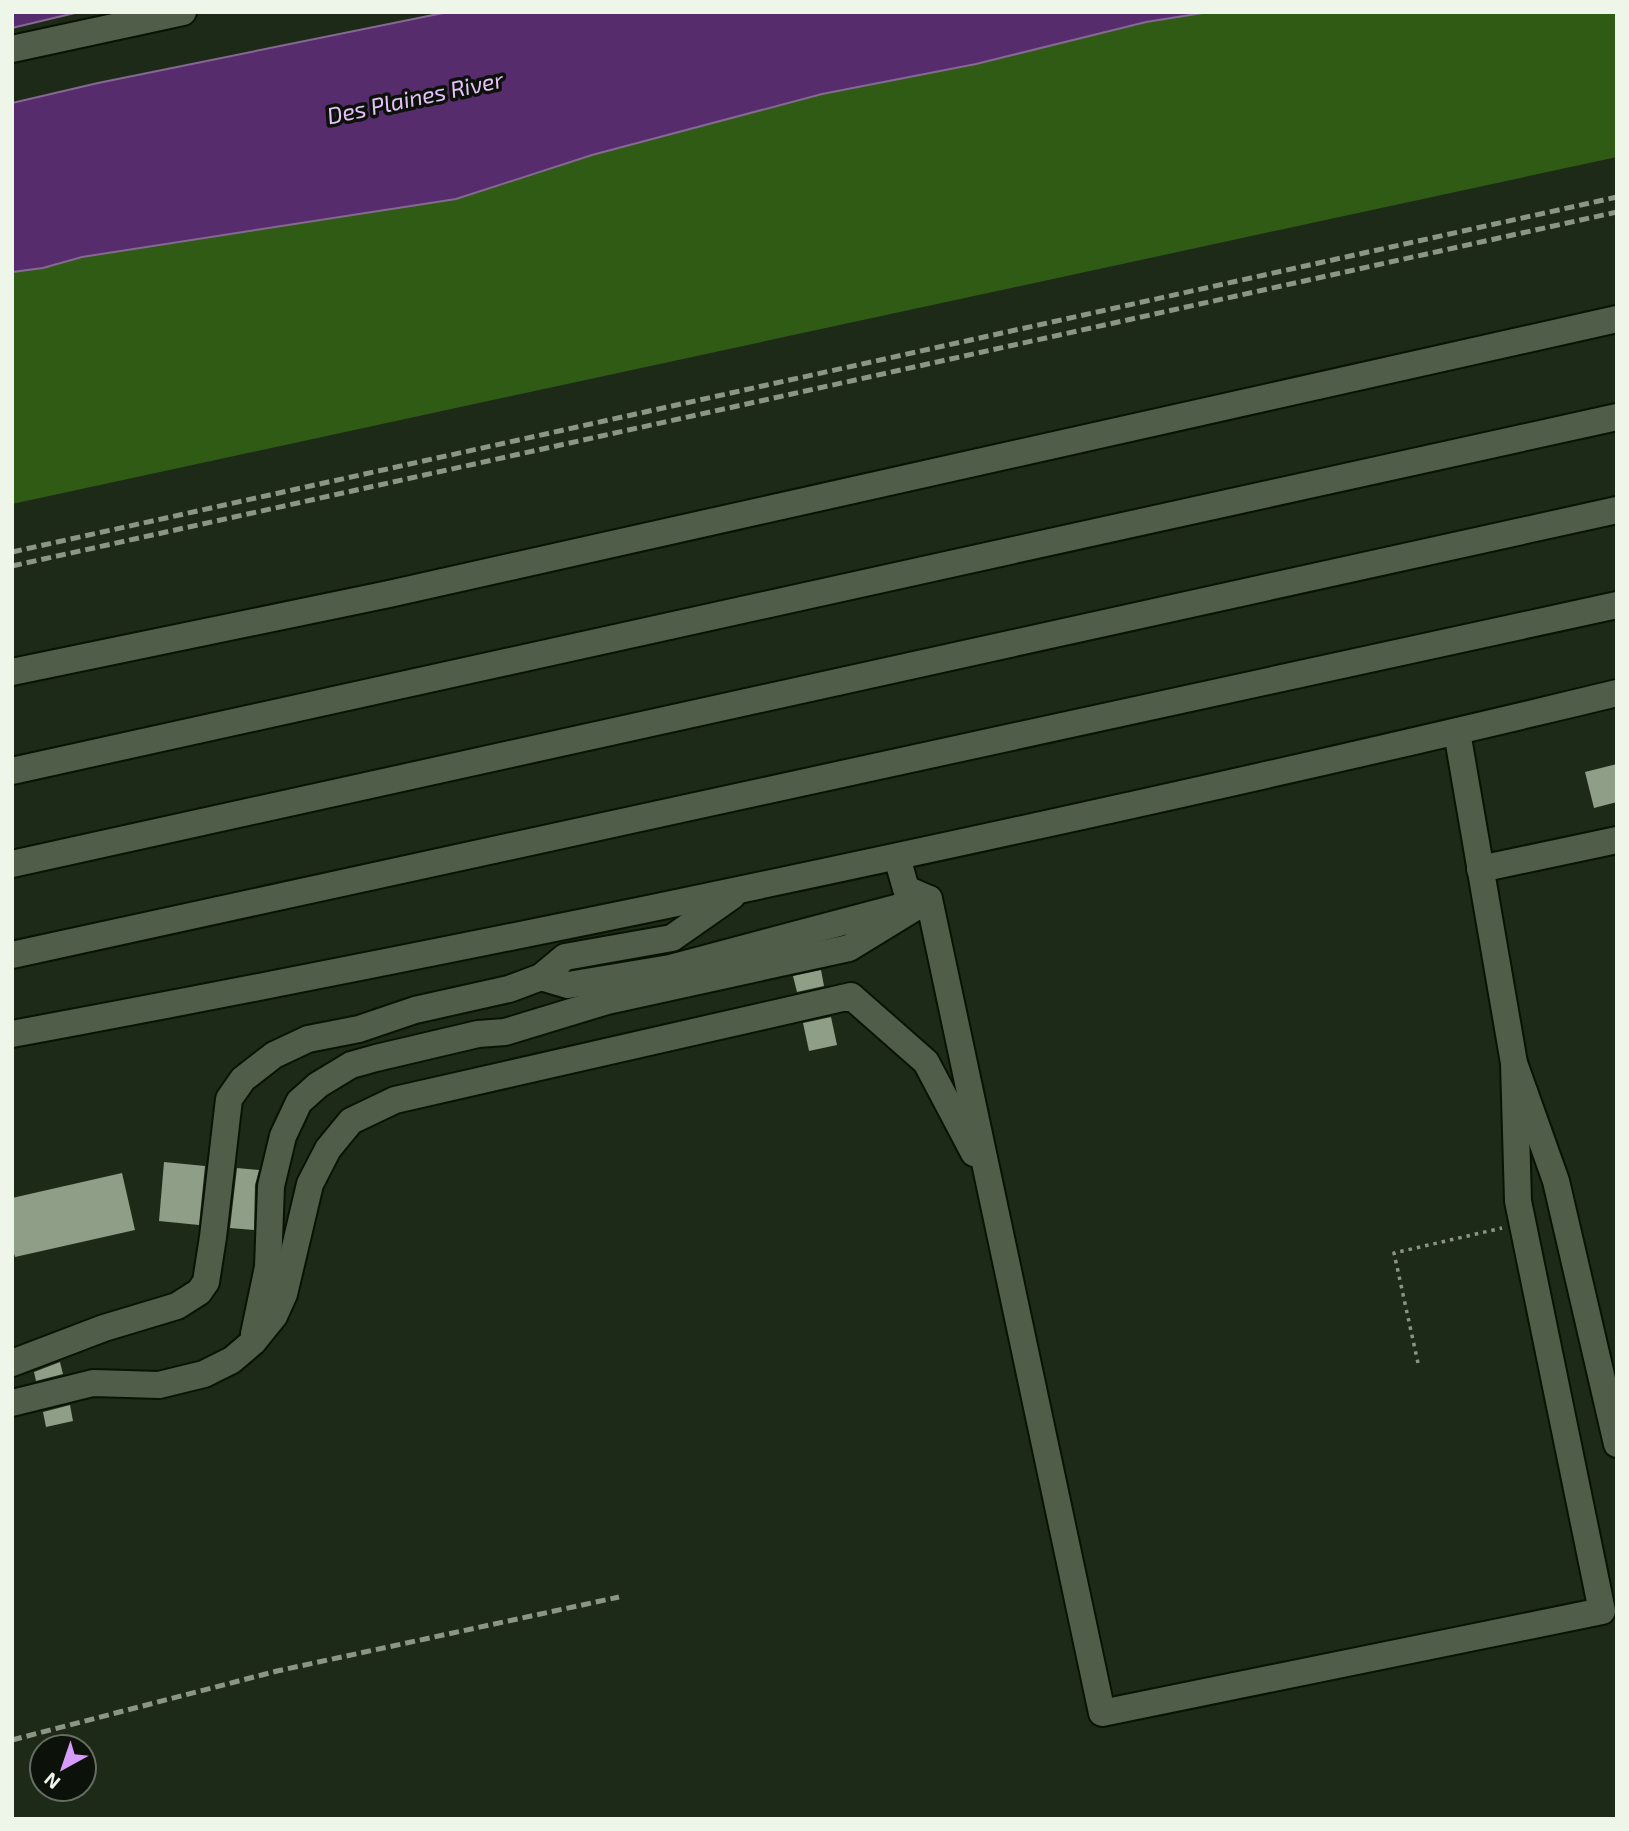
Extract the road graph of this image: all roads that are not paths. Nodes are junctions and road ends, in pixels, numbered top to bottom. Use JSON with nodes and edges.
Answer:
{"nodes":[{"id":1,"x":183,"y":12,"type":"edge"},
{"id":2,"x":12,"y":49,"type":"edge"},
{"id":3,"x":1617,"y":320,"type":"edge"},
{"id":4,"x":1617,"y":417,"type":"edge"},
{"id":5,"x":1617,"y":510,"type":"edge"},
{"id":6,"x":1617,"y":605,"type":"edge"},
{"id":7,"x":12,"y":673,"type":"edge"},
{"id":8,"x":1617,"y":693,"type":"edge"},
{"id":9,"x":1457,"y":732,"type":"junction"},
{"id":10,"x":12,"y":771,"type":"edge"},
{"id":11,"x":1617,"y":840,"type":"edge"},
{"id":12,"x":897,"y":857,"type":"junction"},
{"id":13,"x":12,"y":864,"type":"edge"},
{"id":14,"x":1480,"y":869,"type":"junction"},
{"id":15,"x":743,"y":889,"type":"junction"},
{"id":16,"x":929,"y":899,"type":"junction"},
{"id":17,"x":12,"y":955,"type":"edge"},
{"id":18,"x":541,"y":977,"type":"junction"},
{"id":19,"x":12,"y":1034,"type":"edge"},
{"id":20,"x":1514,"y":1063,"type":"junction"},
{"id":21,"x":989,"y":1183,"type":"junction"},
{"id":22,"x":104,"y":1328,"type":"junction"},
{"id":23,"x":253,"y":1342,"type":"junction"},
{"id":24,"x":12,"y":1346,"type":"edge"},
{"id":25,"x":12,"y":1363,"type":"edge"},
{"id":26,"x":12,"y":1403,"type":"edge"},
{"id":27,"x":1617,"y":1444,"type":"edge"}],
"edges":[{"from":1,"to":2,"type":"lane"},
{"from":3,"to":7,"type":"lane"},
{"from":4,"to":10,"type":"lane"},
{"from":5,"to":13,"type":"lane"},
{"from":6,"to":17,"type":"lane"},
{"from":8,"to":9,"type":"lane"},
{"from":9,"to":12,"type":"lane"},
{"from":9,"to":14,"type":"lane"},
{"from":11,"to":14,"type":"lane"},
{"from":12,"to":15,"type":"lane"},
{"from":12,"to":16,"type":"lane"},
{"from":14,"to":20,"type":"lane"},
{"from":15,"to":18,"type":"lane"},
{"from":15,"to":19,"type":"lane"},
{"from":16,"to":18,"type":"lane"},
{"from":16,"to":21,"type":"lane"},
{"from":16,"to":23,"type":"lane"},
{"from":18,"to":22,"type":"lane"},
{"from":20,"to":21,"type":"lane"},
{"from":20,"to":27,"type":"lane"},
{"from":21,"to":23,"type":"lane"},
{"from":22,"to":24,"type":"lane"},
{"from":22,"to":25,"type":"lane"},
{"from":23,"to":26,"type":"lane"}]}
